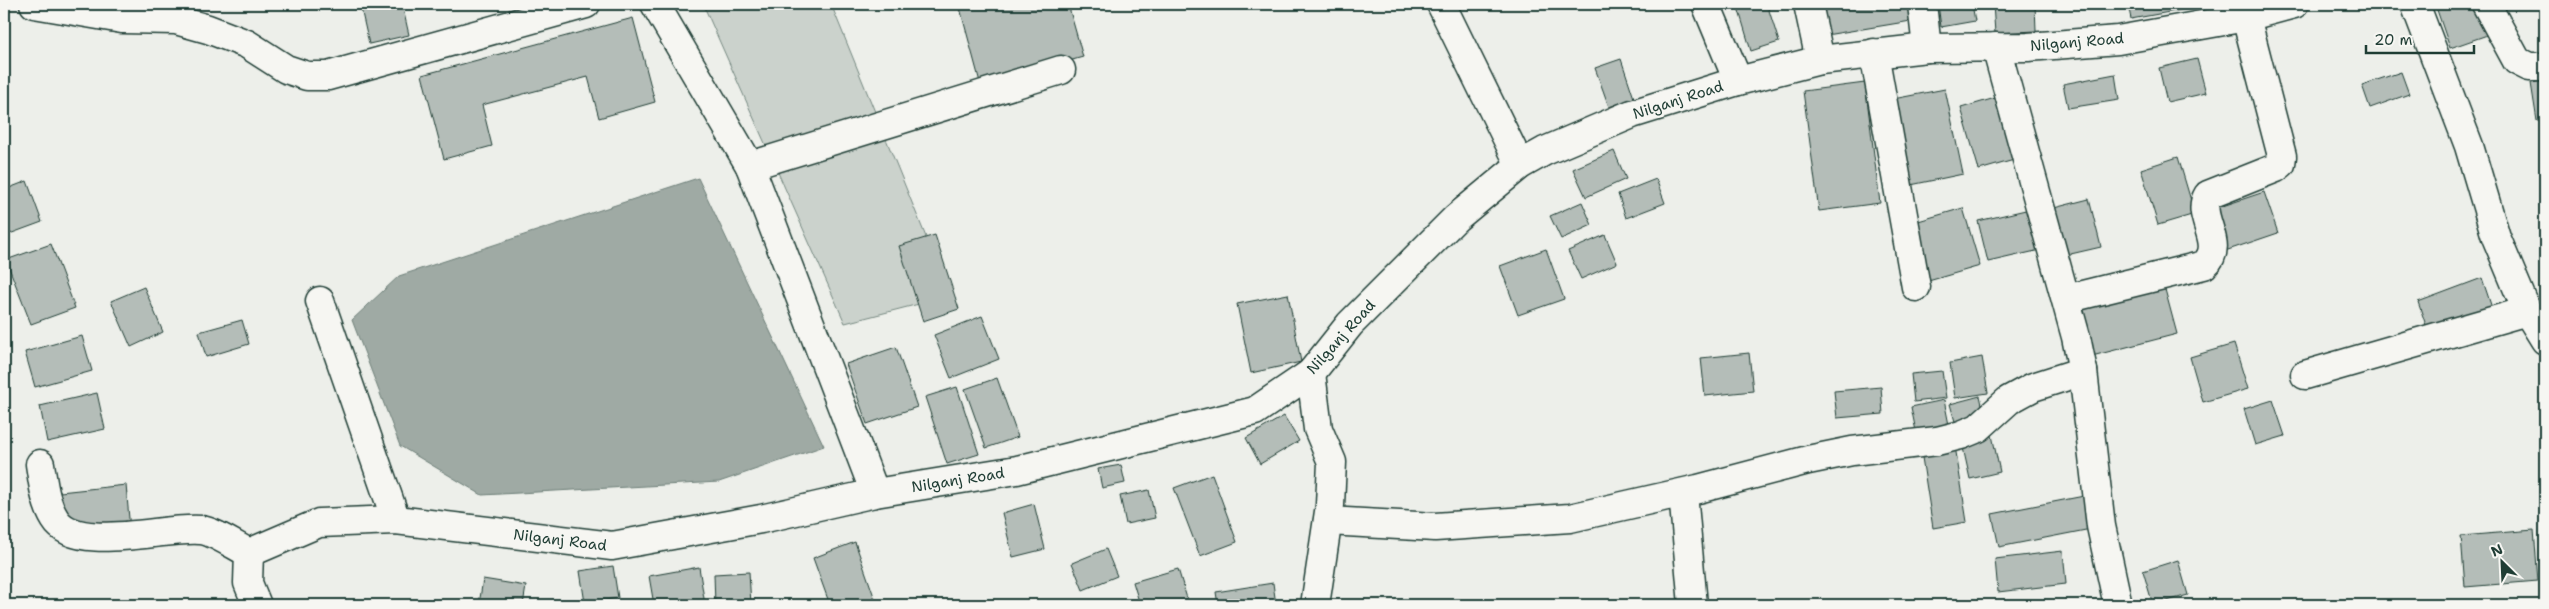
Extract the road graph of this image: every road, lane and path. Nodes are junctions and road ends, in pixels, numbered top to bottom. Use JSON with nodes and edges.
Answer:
{"nodes":[{"id":1,"x":34,"y":4,"type":"edge"},
{"id":2,"x":586,"y":4,"type":"edge"},
{"id":3,"x":655,"y":4,"type":"edge"},
{"id":4,"x":1441,"y":4,"type":"edge"},
{"id":5,"x":1706,"y":4,"type":"edge"},
{"id":6,"x":1808,"y":4,"type":"edge"},
{"id":7,"x":1922,"y":4,"type":"edge"},
{"id":8,"x":2294,"y":4,"type":"edge"},
{"id":9,"x":2415,"y":4,"type":"edge"},
{"id":10,"x":2486,"y":4,"type":"edge"},
{"id":11,"x":2246,"y":17,"type":"junction"},
{"id":12,"x":1996,"y":47,"type":"junction"},
{"id":13,"x":1927,"y":48,"type":"junction"},
{"id":14,"x":1874,"y":53,"type":"junction"},
{"id":15,"x":1820,"y":60,"type":"junction"},
{"id":16,"x":2545,"y":67,"type":"edge"},
{"id":17,"x":1061,"y":70,"type":"dead end"},
{"id":18,"x":1738,"y":80,"type":"junction"},
{"id":19,"x":1520,"y":165,"type":"junction"},
{"id":20,"x":750,"y":166,"type":"junction"},
{"id":21,"x":1916,"y":287,"type":"dead end"},
{"id":22,"x":2066,"y":299,"type":"junction"},
{"id":23,"x":320,"y":301,"type":"dead end"},
{"id":24,"x":2527,"y":311,"type":"junction"},
{"id":25,"x":2545,"y":340,"type":"edge"},
{"id":26,"x":2083,"y":371,"type":"junction"},
{"id":27,"x":1311,"y":373,"type":"junction"},
{"id":28,"x":2305,"y":375,"type":"dead end"},
{"id":29,"x":40,"y":464,"type":"dead end"},
{"id":30,"x":875,"y":493,"type":"junction"},
{"id":31,"x":1682,"y":493,"type":"junction"},
{"id":32,"x":396,"y":520,"type":"junction"},
{"id":33,"x":1328,"y":521,"type":"junction"},
{"id":34,"x":249,"y":553,"type":"junction"},
{"id":35,"x":257,"y":605,"type":"edge"},
{"id":36,"x":1315,"y":605,"type":"edge"},
{"id":37,"x":1693,"y":605,"type":"edge"},
{"id":38,"x":2118,"y":605,"type":"edge"}],
"edges":[{"from":1,"to":2,"type":"street"},
{"from":3,"to":20,"type":"street"},
{"from":4,"to":19,"type":"street"},
{"from":5,"to":18,"type":"street"},
{"from":6,"to":15,"type":"street"},
{"from":7,"to":13,"type":"street"},
{"from":8,"to":11,"type":"street","name":"Nilganj Road"},
{"from":9,"to":24,"type":"street"},
{"from":10,"to":16,"type":"street"},
{"from":11,"to":12,"type":"street","name":"Nilganj Road"},
{"from":11,"to":22,"type":"street"},
{"from":12,"to":13,"type":"street","name":"Nilganj Road"},
{"from":12,"to":22,"type":"street"},
{"from":13,"to":14,"type":"street","name":"Nilganj Road"},
{"from":14,"to":15,"type":"street","name":"Nilganj Road"},
{"from":14,"to":21,"type":"street"},
{"from":15,"to":18,"type":"street","name":"Nilganj Road"},
{"from":17,"to":20,"type":"street"},
{"from":18,"to":19,"type":"street","name":"Nilganj Road"},
{"from":19,"to":27,"type":"street","name":"Nilganj Road"},
{"from":20,"to":30,"type":"street"},
{"from":22,"to":26,"type":"street"},
{"from":23,"to":32,"type":"street"},
{"from":24,"to":25,"type":"street"},
{"from":24,"to":28,"type":"street"},
{"from":26,"to":31,"type":"street"},
{"from":26,"to":38,"type":"street"},
{"from":27,"to":30,"type":"street","name":"Nilganj Road"},
{"from":27,"to":33,"type":"street"},
{"from":29,"to":34,"type":"street"},
{"from":30,"to":32,"type":"street","name":"Nilganj Road"},
{"from":31,"to":33,"type":"street"},
{"from":31,"to":37,"type":"street"},
{"from":32,"to":34,"type":"street","name":"Nilganj Road"},
{"from":33,"to":36,"type":"street"},
{"from":34,"to":35,"type":"street"}]}
